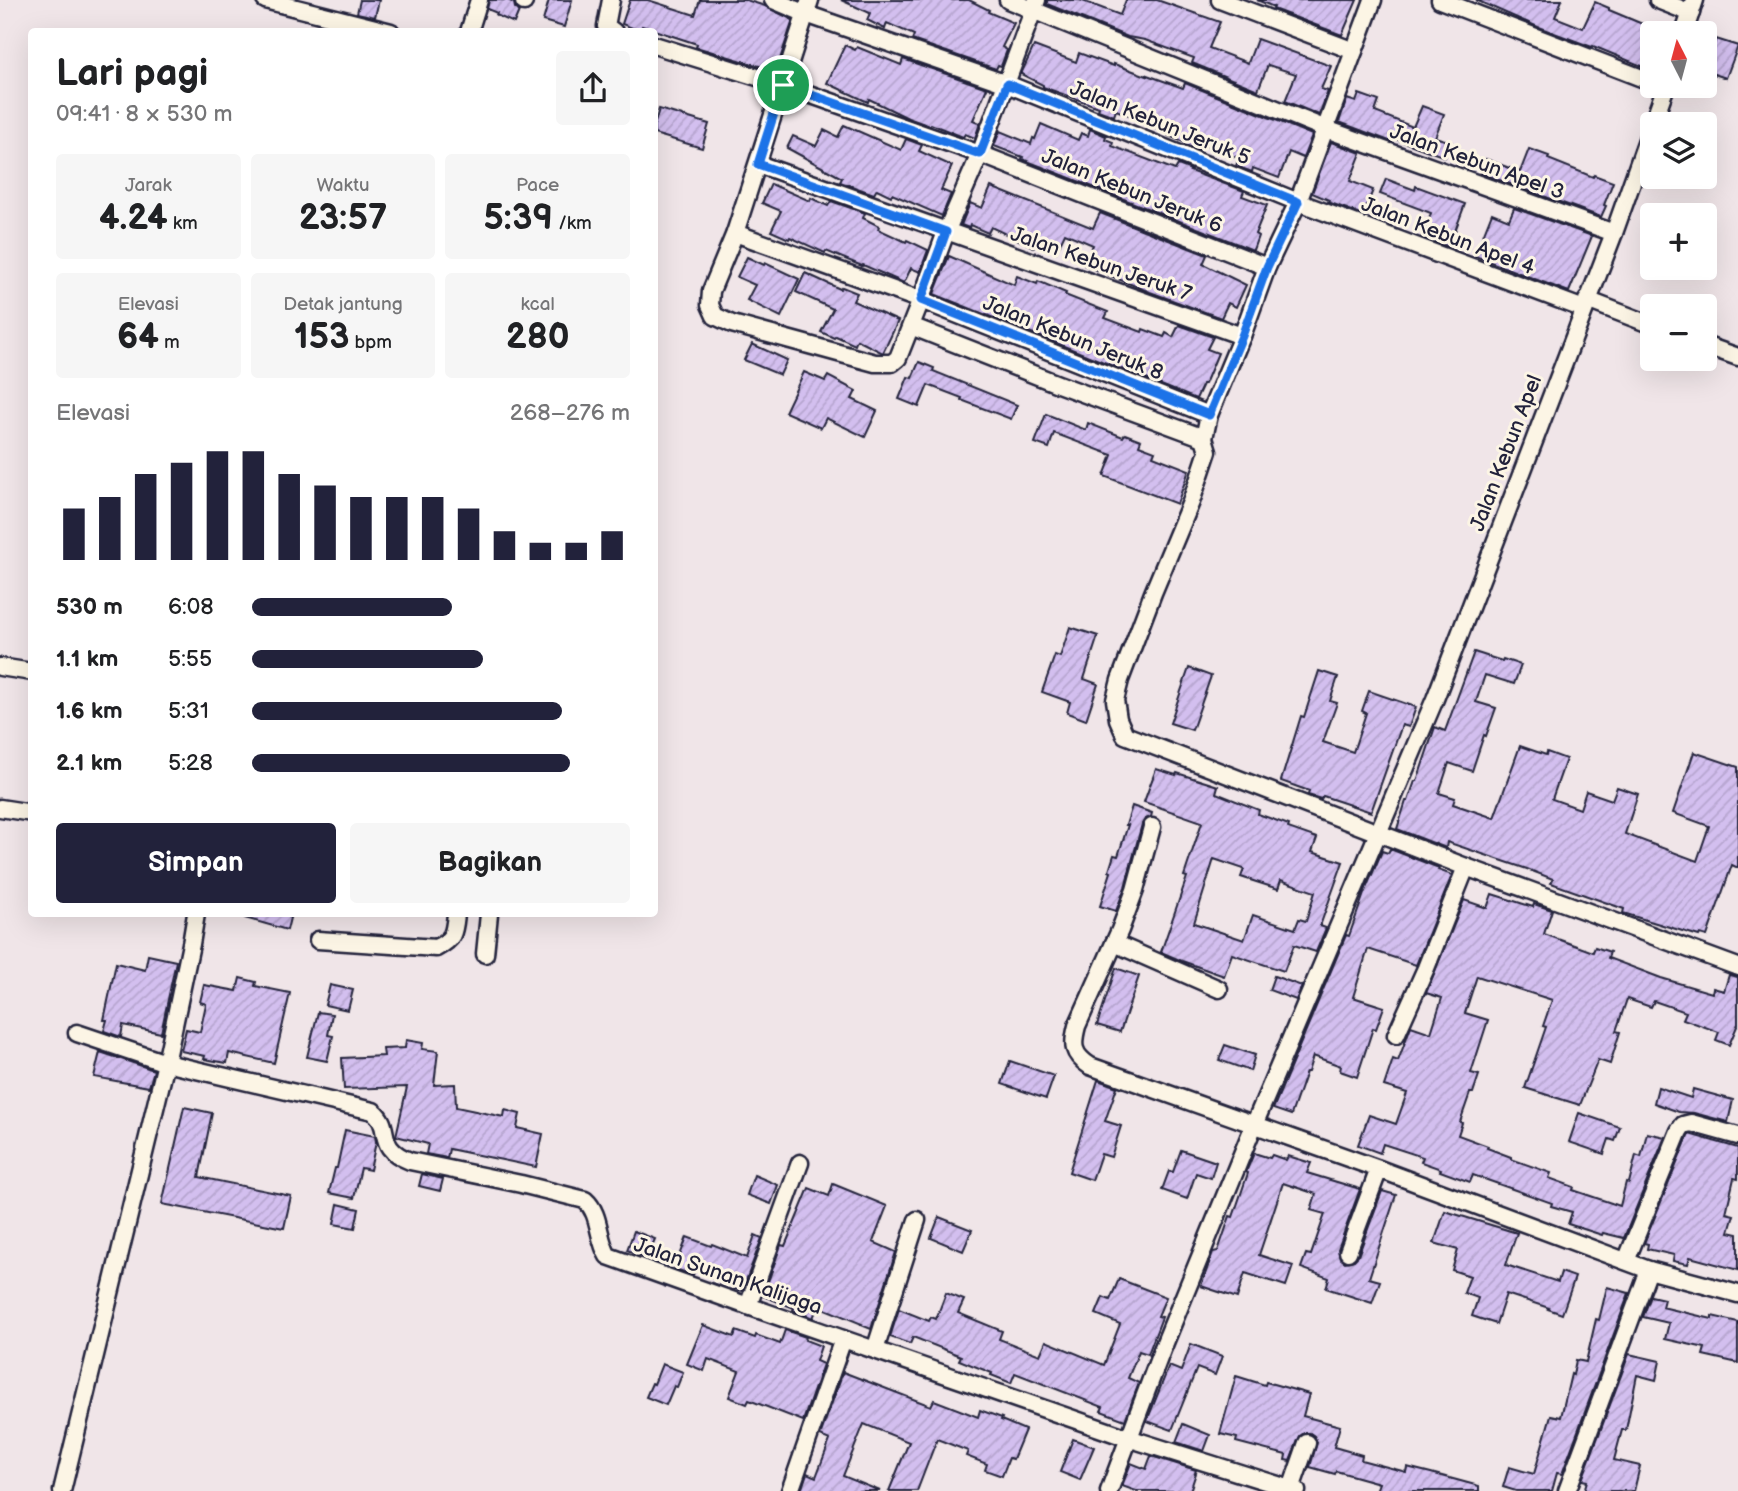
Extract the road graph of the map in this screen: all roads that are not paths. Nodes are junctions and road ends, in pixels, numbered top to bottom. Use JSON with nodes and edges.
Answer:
{"nodes":[{"id":1,"x":265,"y":0,"type":"edge"},
{"id":2,"x":479,"y":0,"type":"edge"},
{"id":3,"x":611,"y":0,"type":"edge"},
{"id":4,"x":773,"y":0,"type":"edge"},
{"id":5,"x":1008,"y":0,"type":"edge"},
{"id":6,"x":1220,"y":0,"type":"edge"},
{"id":7,"x":1373,"y":0,"type":"edge"},
{"id":8,"x":1440,"y":0,"type":"edge"},
{"id":9,"x":1658,"y":0,"type":"edge"},
{"id":10,"x":1035,"y":5,"type":"edge"},
{"id":11,"x":808,"y":7,"type":"edge"},
{"id":12,"x":1693,"y":7,"type":"edge"},
{"id":13,"x":375,"y":28,"type":"edge"},
{"id":14,"x":470,"y":28,"type":"edge"},
{"id":15,"x":609,"y":28,"type":"edge"},
{"id":16,"x":658,"y":46,"type":"edge"},
{"id":17,"x":1354,"y":51,"type":"junction"},
{"id":18,"x":1640,"y":77,"type":"edge"},
{"id":19,"x":1007,"y":84,"type":"junction"},
{"id":20,"x":783,"y":85,"type":"junction"},
{"id":21,"x":1657,"y":98,"type":"edge"},
{"id":22,"x":1326,"y":130,"type":"junction"},
{"id":23,"x":980,"y":154,"type":"junction"},
{"id":24,"x":758,"y":164,"type":"junction"},
{"id":25,"x":1298,"y":202,"type":"junction"},
{"id":26,"x":946,"y":232,"type":"junction"},
{"id":27,"x":735,"y":233,"type":"junction"},
{"id":28,"x":1614,"y":233,"type":"junction"},
{"id":29,"x":1267,"y":267,"type":"junction"},
{"id":30,"x":921,"y":300,"type":"junction"},
{"id":31,"x":1585,"y":304,"type":"junction"},
{"id":32,"x":1640,"y":321,"type":"edge"},
{"id":33,"x":911,"y":326,"type":"junction"},
{"id":34,"x":1242,"y":336,"type":"junction"},
{"id":35,"x":1717,"y":350,"type":"edge"},
{"id":36,"x":1738,"y":357,"type":"edge"},
{"id":37,"x":1209,"y":415,"type":"junction"},
{"id":38,"x":1204,"y":438,"type":"junction"},
{"id":39,"x":0,"y":667,"type":"edge"},
{"id":40,"x":28,"y":671,"type":"edge"},
{"id":41,"x":0,"y":808,"type":"edge"},
{"id":42,"x":28,"y":812,"type":"edge"},
{"id":43,"x":1152,"y":827,"type":"dead end"},
{"id":44,"x":1379,"y":833,"type":"junction"},
{"id":45,"x":1466,"y":867,"type":"junction"},
{"id":46,"x":195,"y":917,"type":"edge"},
{"id":47,"x":456,"y":917,"type":"edge"},
{"id":48,"x":489,"y":917,"type":"edge"},
{"id":49,"x":318,"y":940,"type":"dead end"},
{"id":50,"x":1114,"y":943,"type":"junction"},
{"id":51,"x":485,"y":954,"type":"dead end"},
{"id":52,"x":1738,"y":967,"type":"edge"},
{"id":53,"x":1219,"y":989,"type":"dead end"},
{"id":54,"x":76,"y":1033,"type":"dead end"},
{"id":55,"x":1396,"y":1035,"type":"dead end"},
{"id":56,"x":166,"y":1063,"type":"junction"},
{"id":57,"x":1254,"y":1125,"type":"junction"},
{"id":58,"x":1738,"y":1136,"type":"edge"},
{"id":59,"x":800,"y":1163,"type":"dead end"},
{"id":60,"x":1379,"y":1169,"type":"junction"},
{"id":61,"x":918,"y":1220,"type":"dead end"},
{"id":62,"x":1348,"y":1252,"type":"dead end"},
{"id":63,"x":1626,"y":1261,"type":"junction"},
{"id":64,"x":1649,"y":1270,"type":"junction"},
{"id":65,"x":1738,"y":1294,"type":"edge"},
{"id":66,"x":748,"y":1306,"type":"junction"},
{"id":67,"x":843,"y":1339,"type":"junction"},
{"id":68,"x":875,"y":1350,"type":"junction"},
{"id":69,"x":1128,"y":1438,"type":"junction"},
{"id":70,"x":1307,"y":1443,"type":"dead end"},
{"id":71,"x":1294,"y":1490,"type":"edge"},
{"id":72,"x":62,"y":1491,"type":"edge"},
{"id":73,"x":790,"y":1491,"type":"edge"},
{"id":74,"x":1109,"y":1491,"type":"edge"},
{"id":75,"x":1567,"y":1491,"type":"edge"}],
"edges":[{"from":1,"to":13,"type":"street"},
{"from":2,"to":14,"type":"street"},
{"from":3,"to":15,"type":"street"},
{"from":4,"to":11,"type":"street","name":"Jalan Kebun Jeruk 5"},
{"from":5,"to":10,"type":"street","name":"Jalan Kebun Apel 3"},
{"from":6,"to":17,"type":"street"},
{"from":7,"to":17,"type":"street"},
{"from":8,"to":18,"type":"street"},
{"from":9,"to":12,"type":"street"},
{"from":10,"to":19,"type":"street"},
{"from":10,"to":22,"type":"street","name":"Jalan Kebun Apel 3"},
{"from":11,"to":19,"type":"street","name":"Jalan Kebun Jeruk 5"},
{"from":11,"to":20,"type":"street"},
{"from":16,"to":20,"type":"street","name":"Jalan Kebun Jeruk 6"},
{"from":17,"to":22,"type":"street"},
{"from":19,"to":23,"type":"street"},
{"from":19,"to":25,"type":"street","name":"Jalan Kebun Jeruk 5"},
{"from":20,"to":23,"type":"street","name":"Jalan Kebun Jeruk 6"},
{"from":20,"to":24,"type":"street"},
{"from":21,"to":28,"type":"street","name":"Jalan Kebun Apel"},
{"from":22,"to":25,"type":"street"},
{"from":22,"to":28,"type":"street","name":"Jalan Kebun Apel 3"},
{"from":23,"to":26,"type":"street"},
{"from":23,"to":29,"type":"street","name":"Jalan Kebun Jeruk 6"},
{"from":24,"to":26,"type":"street","name":"Jalan Kebun Jeruk 7"},
{"from":24,"to":27,"type":"street"},
{"from":25,"to":29,"type":"street"},
{"from":25,"to":31,"type":"street","name":"Jalan Kebun Apel 4"},
{"from":26,"to":30,"type":"street"},
{"from":26,"to":34,"type":"street","name":"Jalan Kebun Jeruk 7"},
{"from":27,"to":30,"type":"street","name":"Jalan Kebun Jeruk 8"},
{"from":27,"to":33,"type":"street"},
{"from":28,"to":31,"type":"street","name":"Jalan Kebun Apel"},
{"from":29,"to":34,"type":"street"},
{"from":30,"to":33,"type":"street"},
{"from":30,"to":37,"type":"street","name":"Jalan Kebun Jeruk 8"},
{"from":31,"to":32,"type":"street","name":"Jalan Kebun Apel 4"},
{"from":31,"to":44,"type":"street","name":"Jalan Kebun Apel"},
{"from":33,"to":38,"type":"street"},
{"from":34,"to":37,"type":"street"},
{"from":35,"to":36,"type":"street"},
{"from":37,"to":38,"type":"street"},
{"from":38,"to":44,"type":"street"},
{"from":39,"to":40,"type":"street"},
{"from":41,"to":42,"type":"street"},
{"from":43,"to":50,"type":"street"},
{"from":44,"to":45,"type":"street"},
{"from":44,"to":57,"type":"street","name":"Jalan Kebun Apel"},
{"from":45,"to":52,"type":"street"},
{"from":45,"to":55,"type":"street"},
{"from":46,"to":56,"type":"street"},
{"from":47,"to":49,"type":"street"},
{"from":48,"to":51,"type":"street"},
{"from":50,"to":53,"type":"street"},
{"from":50,"to":57,"type":"street"},
{"from":54,"to":56,"type":"street"},
{"from":56,"to":66,"type":"street","name":"Jalan Sunan Kalijaga"},
{"from":56,"to":72,"type":"street"},
{"from":57,"to":60,"type":"street"},
{"from":57,"to":69,"type":"street","name":"Jalan Kebun Apel"},
{"from":58,"to":63,"type":"street"},
{"from":59,"to":66,"type":"street"},
{"from":60,"to":62,"type":"street"},
{"from":60,"to":63,"type":"street"},
{"from":61,"to":68,"type":"street"},
{"from":63,"to":64,"type":"street"},
{"from":64,"to":65,"type":"street"},
{"from":64,"to":75,"type":"street"},
{"from":66,"to":67,"type":"street","name":"Jalan Sunan Kalijaga"},
{"from":67,"to":68,"type":"street","name":"Jalan Sunan Kalijaga"},
{"from":67,"to":73,"type":"street"},
{"from":68,"to":69,"type":"street","name":"Jalan Sunan Kalijaga"},
{"from":69,"to":71,"type":"street","name":"Jalan Sunan Kalijaga"},
{"from":69,"to":74,"type":"street","name":"Jalan Kebun Apel"},
{"from":70,"to":71,"type":"street"}]}
